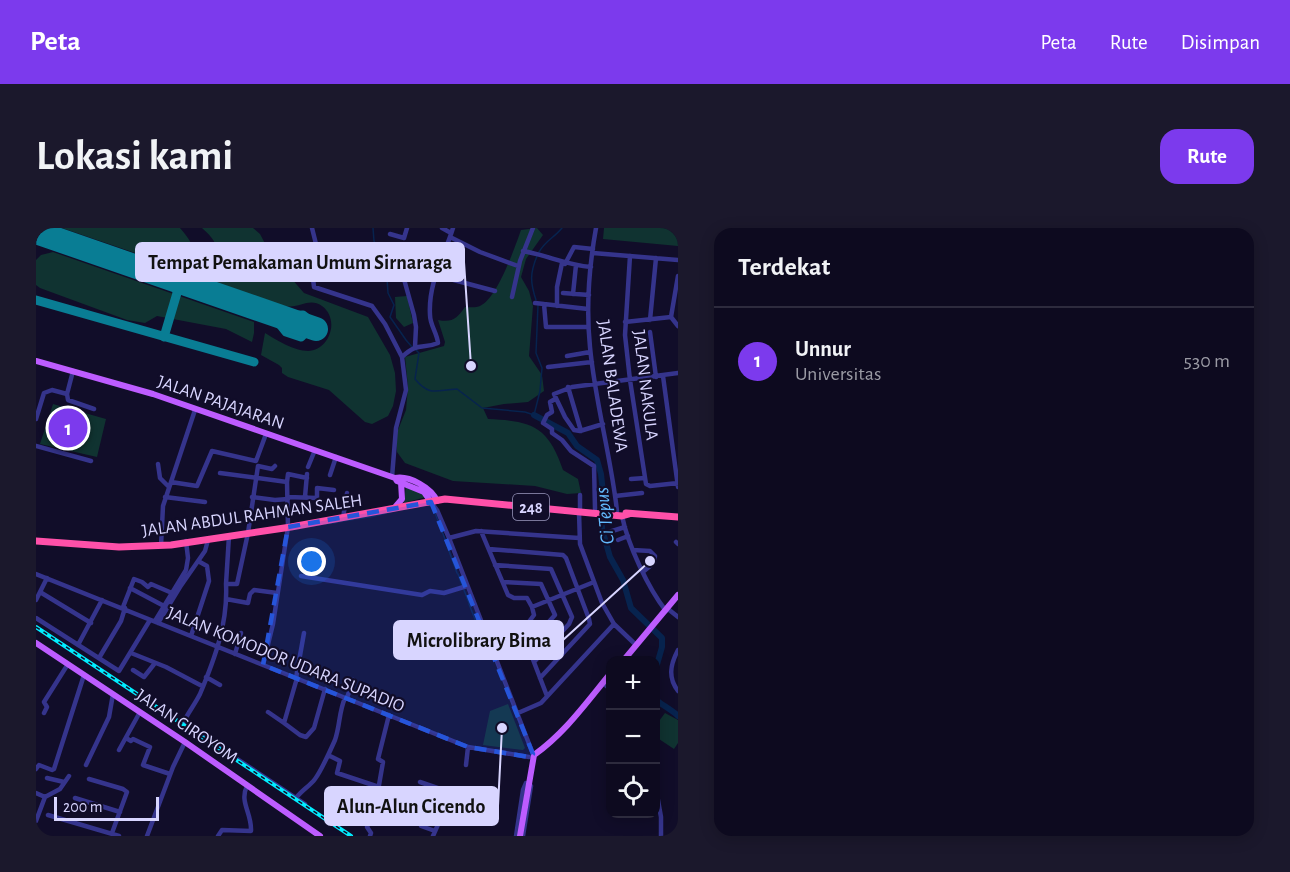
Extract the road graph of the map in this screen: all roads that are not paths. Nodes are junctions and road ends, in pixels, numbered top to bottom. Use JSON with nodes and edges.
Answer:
{"nodes":[{"id":1,"x":312,"y":228,"type":"edge"},
{"id":2,"x":407,"y":228,"type":"edge"},
{"id":3,"x":442,"y":228,"type":"edge"},
{"id":4,"x":533,"y":228,"type":"edge"},
{"id":5,"x":596,"y":228,"type":"edge"},
{"id":6,"x":451,"y":233,"type":"edge"},
{"id":7,"x":390,"y":234,"type":"dead end"},
{"id":8,"x":523,"y":251,"type":"junction"},
{"id":9,"x":593,"y":251,"type":"junction"},
{"id":10,"x":315,"y":254,"type":"junction"},
{"id":11,"x":630,"y":256,"type":"junction"},
{"id":12,"x":363,"y":257,"type":"dead end"},
{"id":13,"x":656,"y":258,"type":"junction"},
{"id":14,"x":678,"y":260,"type":"edge"},
{"id":15,"x":564,"y":263,"type":"junction"},
{"id":16,"x":576,"y":265,"type":"junction"},
{"id":17,"x":518,"y":266,"type":"junction"},
{"id":18,"x":591,"y":267,"type":"junction"},
{"id":19,"x":402,"y":272,"type":"dead end"},
{"id":20,"x":435,"y":275,"type":"junction"},
{"id":21,"x":678,"y":276,"type":"edge"},
{"id":22,"x":495,"y":291,"type":"dead end"},
{"id":23,"x":563,"y":293,"type":"dead end"},
{"id":24,"x":573,"y":294,"type":"junction"},
{"id":25,"x":589,"y":295,"type":"junction"},
{"id":26,"x":512,"y":297,"type":"dead end"},
{"id":27,"x":557,"y":306,"type":"junction"},
{"id":28,"x":588,"y":309,"type":"junction"},
{"id":29,"x":671,"y":317,"type":"junction"},
{"id":30,"x":650,"y":320,"type":"junction"},
{"id":31,"x":625,"y":322,"type":"junction"},
{"id":32,"x":678,"y":326,"type":"edge"},
{"id":33,"x":588,"y":327,"type":"junction"},
{"id":34,"x":650,"y":332,"type":"dead end"},
{"id":35,"x":414,"y":348,"type":"junction"},
{"id":36,"x":591,"y":352,"type":"junction"},
{"id":37,"x":567,"y":356,"type":"dead end"},
{"id":38,"x":402,"y":357,"type":"junction"},
{"id":39,"x":36,"y":361,"type":"edge"},
{"id":40,"x":592,"y":362,"type":"junction"},
{"id":41,"x":548,"y":367,"type":"dead end"},
{"id":42,"x":74,"y":370,"type":"junction"},
{"id":43,"x":678,"y":373,"type":"edge"},
{"id":44,"x":663,"y":376,"type":"junction"},
{"id":45,"x":656,"y":377,"type":"junction"},
{"id":46,"x":630,"y":380,"type":"junction"},
{"id":47,"x":596,"y":385,"type":"junction"},
{"id":48,"x":568,"y":387,"type":"junction"},
{"id":49,"x":67,"y":394,"type":"junction"},
{"id":50,"x":555,"y":399,"type":"junction"},
{"id":51,"x":94,"y":409,"type":"dead end"},
{"id":52,"x":195,"y":410,"type":"junction"},
{"id":53,"x":36,"y":419,"type":"edge"},
{"id":54,"x":603,"y":424,"type":"junction"},
{"id":55,"x":582,"y":430,"type":"junction"},
{"id":56,"x":266,"y":434,"type":"junction"},
{"id":57,"x":327,"y":445,"type":"dead end"},
{"id":58,"x":36,"y":446,"type":"edge"},
{"id":59,"x":315,"y":450,"type":"junction"},
{"id":60,"x":325,"y":453,"type":"junction"},
{"id":61,"x":336,"y":457,"type":"junction"},
{"id":62,"x":91,"y":460,"type":"dead end"},
{"id":63,"x":158,"y":464,"type":"dead end"},
{"id":64,"x":275,"y":466,"type":"dead end"},
{"id":65,"x":220,"y":473,"type":"dead end"},
{"id":66,"x":308,"y":473,"type":"junction"},
{"id":67,"x":330,"y":476,"type":"dead end"},
{"id":68,"x":256,"y":477,"type":"junction"},
{"id":69,"x":645,"y":478,"type":"junction"},
{"id":70,"x":396,"y":479,"type":"junction"},
{"id":71,"x":631,"y":479,"type":"dead end"},
{"id":72,"x":287,"y":482,"type":"junction"},
{"id":73,"x":170,"y":484,"type":"junction"},
{"id":74,"x":678,"y":485,"type":"edge"},
{"id":75,"x":334,"y":490,"type":"dead end"},
{"id":76,"x":347,"y":493,"type":"dead end"},
{"id":77,"x":642,"y":493,"type":"dead end"},
{"id":78,"x":580,"y":495,"type":"dead end"},
{"id":79,"x":615,"y":496,"type":"junction"},
{"id":80,"x":165,"y":497,"type":"junction"},
{"id":81,"x":252,"y":497,"type":"junction"},
{"id":82,"x":305,"y":497,"type":"junction"},
{"id":83,"x":288,"y":498,"type":"junction"},
{"id":84,"x":434,"y":500,"type":"junction"},
{"id":85,"x":205,"y":502,"type":"dead end"},
{"id":86,"x":396,"y":506,"type":"junction"},
{"id":87,"x":579,"y":510,"type":"junction"},
{"id":88,"x":380,"y":511,"type":"junction"},
{"id":89,"x":601,"y":511,"type":"junction"},
{"id":90,"x":623,"y":514,"type":"junction"},
{"id":91,"x":678,"y":517,"type":"edge"},
{"id":92,"x":343,"y":518,"type":"junction"},
{"id":93,"x":288,"y":527,"type":"junction"},
{"id":94,"x":625,"y":527,"type":"junction"},
{"id":95,"x":481,"y":531,"type":"junction"},
{"id":96,"x":609,"y":532,"type":"dead end"},
{"id":97,"x":248,"y":533,"type":"junction"},
{"id":98,"x":229,"y":536,"type":"junction"},
{"id":99,"x":628,"y":536,"type":"junction"},
{"id":100,"x":448,"y":538,"type":"junction"},
{"id":101,"x":579,"y":538,"type":"junction"},
{"id":102,"x":208,"y":540,"type":"junction"},
{"id":103,"x":618,"y":540,"type":"dead end"},
{"id":104,"x":36,"y":541,"type":"edge"},
{"id":105,"x":186,"y":542,"type":"junction"},
{"id":106,"x":161,"y":546,"type":"junction"},
{"id":107,"x":489,"y":549,"type":"junction"},
{"id":108,"x":633,"y":550,"type":"junction"},
{"id":109,"x":198,"y":561,"type":"junction"},
{"id":110,"x":495,"y":565,"type":"junction"},
{"id":111,"x":644,"y":571,"type":"junction"},
{"id":112,"x":36,"y":574,"type":"edge"},
{"id":113,"x":301,"y":576,"type":"dead end"},
{"id":114,"x":47,"y":578,"type":"junction"},
{"id":115,"x":502,"y":582,"type":"junction"},
{"id":116,"x":594,"y":582,"type":"junction"},
{"id":117,"x":226,"y":584,"type":"junction"},
{"id":118,"x":466,"y":586,"type":"junction"},
{"id":119,"x":130,"y":588,"type":"junction"},
{"id":120,"x":577,"y":588,"type":"junction"},
{"id":121,"x":40,"y":592,"type":"junction"},
{"id":122,"x":172,"y":593,"type":"junction"},
{"id":123,"x":277,"y":593,"type":"junction"},
{"id":124,"x":563,"y":594,"type":"junction"},
{"id":125,"x":678,"y":596,"type":"edge"},
{"id":126,"x":226,"y":599,"type":"junction"},
{"id":127,"x":36,"y":600,"type":"edge"},
{"id":128,"x":102,"y":600,"type":"junction"},
{"id":129,"x":549,"y":600,"type":"junction"},
{"id":130,"x":164,"y":606,"type":"junction"},
{"id":131,"x":532,"y":607,"type":"junction"},
{"id":132,"x":124,"y":608,"type":"junction"},
{"id":133,"x":667,"y":610,"type":"junction"},
{"id":134,"x":678,"y":617,"type":"edge"},
{"id":135,"x":36,"y":618,"type":"edge"},
{"id":136,"x":154,"y":621,"type":"junction"},
{"id":137,"x":91,"y":623,"type":"junction"},
{"id":138,"x":614,"y":624,"type":"junction"},
{"id":139,"x":241,"y":633,"type":"dead end"},
{"id":140,"x":304,"y":633,"type":"dead end"},
{"id":141,"x":191,"y":636,"type":"junction"},
{"id":142,"x":36,"y":643,"type":"edge"},
{"id":143,"x":78,"y":645,"type":"junction"},
{"id":144,"x":636,"y":645,"type":"junction"},
{"id":145,"x":527,"y":646,"type":"junction"},
{"id":146,"x":217,"y":647,"type":"junction"},
{"id":147,"x":678,"y":650,"type":"edge"},
{"id":148,"x":131,"y":653,"type":"junction"},
{"id":149,"x":236,"y":654,"type":"junction"},
{"id":150,"x":626,"y":656,"type":"edge"},
{"id":151,"x":99,"y":658,"type":"junction"},
{"id":152,"x":534,"y":662,"type":"junction"},
{"id":153,"x":154,"y":663,"type":"junction"},
{"id":154,"x":68,"y":664,"type":"junction"},
{"id":155,"x":263,"y":665,"type":"junction"},
{"id":156,"x":675,"y":665,"type":"edge"},
{"id":157,"x":133,"y":670,"type":"dead end"},
{"id":158,"x":84,"y":675,"type":"junction"},
{"id":159,"x":206,"y":677,"type":"junction"},
{"id":160,"x":297,"y":678,"type":"junction"},
{"id":161,"x":540,"y":678,"type":"junction"},
{"id":162,"x":606,"y":679,"type":"edge"},
{"id":163,"x":353,"y":680,"type":"dead end"},
{"id":164,"x":603,"y":683,"type":"junction"},
{"id":165,"x":220,"y":685,"type":"dead end"},
{"id":166,"x":202,"y":686,"type":"junction"},
{"id":167,"x":606,"y":686,"type":"edge"},
{"id":168,"x":325,"y":689,"type":"junction"},
{"id":169,"x":678,"y":691,"type":"edge"},
{"id":170,"x":113,"y":694,"type":"junction"},
{"id":171,"x":547,"y":696,"type":"junction"},
{"id":172,"x":346,"y":698,"type":"junction"},
{"id":173,"x":140,"y":712,"type":"junction"},
{"id":174,"x":268,"y":712,"type":"dead end"},
{"id":175,"x":44,"y":713,"type":"dead end"},
{"id":176,"x":518,"y":713,"type":"junction"},
{"id":177,"x":389,"y":715,"type":"junction"},
{"id":178,"x":285,"y":721,"type":"junction"},
{"id":179,"x":126,"y":738,"type":"junction"},
{"id":180,"x":185,"y":742,"type":"junction"},
{"id":181,"x":468,"y":747,"type":"junction"},
{"id":182,"x":119,"y":750,"type":"dead end"},
{"id":183,"x":327,"y":755,"type":"junction"},
{"id":184,"x":532,"y":757,"type":"junction"},
{"id":185,"x":86,"y":765,"type":"dead end"},
{"id":186,"x":466,"y":765,"type":"dead end"},
{"id":187,"x":36,"y":770,"type":"edge"},
{"id":188,"x":170,"y":774,"type":"junction"},
{"id":189,"x":69,"y":776,"type":"dead end"},
{"id":190,"x":48,"y":778,"type":"dead end"},
{"id":191,"x":89,"y":779,"type":"dead end"},
{"id":192,"x":64,"y":782,"type":"junction"},
{"id":193,"x":420,"y":782,"type":"dead end"},
{"id":194,"x":528,"y":783,"type":"junction"},
{"id":195,"x":247,"y":786,"type":"junction"},
{"id":196,"x":379,"y":787,"type":"junction"},
{"id":197,"x":36,"y":793,"type":"edge"},
{"id":198,"x":45,"y":797,"type":"junction"},
{"id":199,"x":75,"y":798,"type":"dead end"},
{"id":200,"x":296,"y":798,"type":"junction"},
{"id":201,"x":305,"y":804,"type":"dead end"},
{"id":202,"x":660,"y":811,"type":"edge"},
{"id":203,"x":120,"y":812,"type":"junction"},
{"id":204,"x":48,"y":815,"type":"dead end"},
{"id":205,"x":36,"y":821,"type":"edge"},
{"id":206,"x":421,"y":821,"type":"dead end"},
{"id":207,"x":112,"y":833,"type":"junction"},
{"id":208,"x":434,"y":833,"type":"edge"},
{"id":209,"x":119,"y":836,"type":"edge"},
{"id":210,"x":147,"y":836,"type":"edge"},
{"id":211,"x":218,"y":836,"type":"edge"},
{"id":212,"x":320,"y":836,"type":"edge"},
{"id":213,"x":370,"y":836,"type":"edge"},
{"id":214,"x":520,"y":836,"type":"edge"},
{"id":215,"x":661,"y":836,"type":"edge"}],
"edges":[{"from":1,"to":10,"type":"street"},
{"from":2,"to":7,"type":"street"},
{"from":3,"to":6,"type":"street"},
{"from":4,"to":8,"type":"street"},
{"from":5,"to":9,"type":"street","name":"JALAN BALADEWA"},
{"from":6,"to":17,"type":"street"},
{"from":6,"to":20,"type":"street"},
{"from":8,"to":15,"type":"street"},
{"from":8,"to":17,"type":"street"},
{"from":9,"to":11,"type":"street"},
{"from":9,"to":15,"type":"street"},
{"from":9,"to":18,"type":"street","name":"JALAN BALADEWA"},
{"from":10,"to":12,"type":"street"},
{"from":10,"to":38,"type":"street"},
{"from":11,"to":13,"type":"street"},
{"from":11,"to":31,"type":"street","name":"JALAN NAKULA"},
{"from":13,"to":14,"type":"street"},
{"from":13,"to":30,"type":"street"},
{"from":15,"to":16,"type":"street"},
{"from":15,"to":27,"type":"street"},
{"from":16,"to":18,"type":"street"},
{"from":16,"to":24,"type":"street"},
{"from":17,"to":26,"type":"street"},
{"from":18,"to":25,"type":"street","name":"JALAN BALADEWA"},
{"from":19,"to":35,"type":"street"},
{"from":20,"to":22,"type":"street"},
{"from":20,"to":35,"type":"street"},
{"from":21,"to":29,"type":"street"},
{"from":23,"to":24,"type":"street"},
{"from":24,"to":25,"type":"street"},
{"from":25,"to":28,"type":"street","name":"JALAN BALADEWA"},
{"from":27,"to":28,"type":"street"},
{"from":27,"to":33,"type":"street"},
{"from":28,"to":33,"type":"street","name":"JALAN BALADEWA"},
{"from":29,"to":30,"type":"street"},
{"from":29,"to":32,"type":"street"},
{"from":30,"to":31,"type":"street"},
{"from":31,"to":46,"type":"street","name":"JALAN NAKULA"},
{"from":33,"to":36,"type":"street","name":"JALAN BALADEWA"},
{"from":34,"to":45,"type":"street"},
{"from":35,"to":38,"type":"street"},
{"from":36,"to":37,"type":"street"},
{"from":36,"to":40,"type":"street","name":"JALAN BALADEWA"},
{"from":38,"to":70,"type":"street"},
{"from":39,"to":42,"type":"main road","name":"JALAN PAJAJARAN"},
{"from":40,"to":41,"type":"street"},
{"from":40,"to":47,"type":"street","name":"JALAN BALADEWA"},
{"from":42,"to":49,"type":"street"},
{"from":42,"to":52,"type":"main road","name":"JALAN PAJAJARAN"},
{"from":43,"to":44,"type":"street"},
{"from":44,"to":45,"type":"street"},
{"from":44,"to":74,"type":"street"},
{"from":45,"to":46,"type":"street"},
{"from":46,"to":47,"type":"street"},
{"from":46,"to":69,"type":"street","name":"JALAN NAKULA"},
{"from":47,"to":48,"type":"street"},
{"from":47,"to":54,"type":"street","name":"JALAN BALADEWA"},
{"from":48,"to":50,"type":"street"},
{"from":48,"to":55,"type":"street"},
{"from":49,"to":51,"type":"street"},
{"from":49,"to":53,"type":"street"},
{"from":50,"to":55,"type":"street"},
{"from":50,"to":89,"type":"street"},
{"from":52,"to":56,"type":"main road","name":"JALAN PAJAJARAN"},
{"from":52,"to":73,"type":"street"},
{"from":54,"to":55,"type":"street"},
{"from":54,"to":79,"type":"street","name":"JALAN BALADEWA"},
{"from":56,"to":59,"type":"main road","name":"JALAN PAJAJARAN"},
{"from":56,"to":73,"type":"street"},
{"from":57,"to":60,"type":"main road"},
{"from":58,"to":62,"type":"street"},
{"from":59,"to":60,"type":"main road","name":"JALAN PAJAJARAN"},
{"from":59,"to":66,"type":"street"},
{"from":60,"to":61,"type":"main road","name":"JALAN PAJAJARAN"},
{"from":61,"to":67,"type":"street"},
{"from":61,"to":70,"type":"main road","name":"JALAN PAJAJARAN"},
{"from":63,"to":73,"type":"street"},
{"from":64,"to":68,"type":"street"},
{"from":65,"to":68,"type":"street"},
{"from":66,"to":72,"type":"street"},
{"from":66,"to":82,"type":"street"},
{"from":68,"to":72,"type":"street"},
{"from":68,"to":81,"type":"street"},
{"from":69,"to":71,"type":"street"},
{"from":69,"to":74,"type":"street"},
{"from":70,"to":84,"type":"main road","name":"JALAN PAJAJARAN"},
{"from":70,"to":86,"type":"main road"},
{"from":72,"to":83,"type":"street"},
{"from":73,"to":80,"type":"street"},
{"from":75,"to":82,"type":"street"},
{"from":76,"to":92,"type":"street"},
{"from":77,"to":79,"type":"street"},
{"from":78,"to":87,"type":"street"},
{"from":79,"to":90,"type":"street","name":"JALAN BALADEWA"},
{"from":80,"to":85,"type":"street"},
{"from":80,"to":106,"type":"street"},
{"from":81,"to":83,"type":"street"},
{"from":81,"to":97,"type":"street"},
{"from":82,"to":83,"type":"street"},
{"from":83,"to":93,"type":"street"},
{"from":84,"to":86,"type":"highway","name":"JALAN ABDUL RAHMAN SALEH"},
{"from":84,"to":87,"type":"highway","name":"JALAN PAJAJARAN","number":"248"},
{"from":84,"to":88,"type":"highway","name":"JALAN ABDUL RAHMAN SALEH"},
{"from":84,"to":100,"type":"street"},
{"from":86,"to":88,"type":"highway","name":"JALAN ABDUL RAHMAN SALEH"},
{"from":87,"to":89,"type":"highway","name":"JALAN PAJAJARAN","number":"248"},
{"from":87,"to":101,"type":"street"},
{"from":88,"to":92,"type":"highway","name":"JALAN ABDUL RAHMAN SALEH"},
{"from":89,"to":90,"type":"highway","name":"JALAN PAJAJARAN","number":"248"},
{"from":90,"to":91,"type":"highway","name":"JALAN PAJAJARAN","number":"248"},
{"from":90,"to":94,"type":"street","name":"JALAN BALADEWA"},
{"from":92,"to":93,"type":"highway","name":"JALAN ABDUL RAHMAN SALEH"},
{"from":93,"to":97,"type":"highway","name":"JALAN ABDUL RAHMAN SALEH"},
{"from":93,"to":123,"type":"street"},
{"from":94,"to":96,"type":"street"},
{"from":94,"to":99,"type":"street","name":"JALAN BALADEWA"},
{"from":95,"to":100,"type":"street"},
{"from":95,"to":101,"type":"street"},
{"from":95,"to":107,"type":"street"},
{"from":97,"to":98,"type":"highway","name":"JALAN ABDUL RAHMAN SALEH"},
{"from":97,"to":117,"type":"street"},
{"from":98,"to":102,"type":"highway","name":"JALAN ABDUL RAHMAN SALEH"},
{"from":98,"to":117,"type":"street"},
{"from":99,"to":103,"type":"street"},
{"from":99,"to":108,"type":"street","name":"JALAN BALADEWA"},
{"from":100,"to":118,"type":"street"},
{"from":101,"to":116,"type":"street"},
{"from":102,"to":105,"type":"highway","name":"JALAN ABDUL RAHMAN SALEH"},
{"from":102,"to":109,"type":"street"},
{"from":104,"to":106,"type":"highway","name":"JALAN ABDUL RAHMAN SALEH"},
{"from":105,"to":106,"type":"highway","name":"JALAN ABDUL RAHMAN SALEH"},
{"from":105,"to":122,"type":"street"},
{"from":107,"to":110,"type":"street"},
{"from":107,"to":120,"type":"street"},
{"from":108,"to":111,"type":"street","name":"JALAN BALADEWA"},
{"from":108,"to":111,"type":"street"},
{"from":109,"to":136,"type":"street"},
{"from":109,"to":141,"type":"street"},
{"from":110,"to":115,"type":"street"},
{"from":110,"to":124,"type":"street"},
{"from":111,"to":133,"type":"street","name":"JALAN BALADEWA"},
{"from":112,"to":114,"type":"street","name":"JALAN KOMODOR UDARA SUPADIO"},
{"from":113,"to":118,"type":"street"},
{"from":114,"to":121,"type":"street"},
{"from":114,"to":128,"type":"street","name":"JALAN KOMODOR UDARA SUPADIO"},
{"from":115,"to":129,"type":"street"},
{"from":115,"to":131,"type":"street"},
{"from":116,"to":120,"type":"street"},
{"from":116,"to":138,"type":"street"},
{"from":117,"to":126,"type":"street"},
{"from":118,"to":176,"type":"street"},
{"from":119,"to":122,"type":"street"},
{"from":119,"to":130,"type":"street"},
{"from":119,"to":132,"type":"street"},
{"from":120,"to":124,"type":"street"},
{"from":120,"to":161,"type":"street"},
{"from":121,"to":127,"type":"street"},
{"from":121,"to":137,"type":"street"},
{"from":122,"to":130,"type":"street"},
{"from":123,"to":126,"type":"street"},
{"from":123,"to":155,"type":"street"},
{"from":124,"to":129,"type":"street"},
{"from":124,"to":152,"type":"street"},
{"from":125,"to":133,"type":"main road"},
{"from":126,"to":146,"type":"street"},
{"from":128,"to":132,"type":"street","name":"JALAN KOMODOR UDARA SUPADIO"},
{"from":128,"to":137,"type":"street"},
{"from":129,"to":131,"type":"street"},
{"from":129,"to":145,"type":"street"},
{"from":130,"to":136,"type":"street"},
{"from":131,"to":145,"type":"street"},
{"from":132,"to":136,"type":"street","name":"JALAN KOMODOR UDARA SUPADIO"},
{"from":132,"to":151,"type":"street"},
{"from":133,"to":134,"type":"street"},
{"from":133,"to":144,"type":"main road"},
{"from":135,"to":143,"type":"street"},
{"from":136,"to":141,"type":"street","name":"JALAN KOMODOR UDARA SUPADIO"},
{"from":136,"to":148,"type":"street"},
{"from":137,"to":143,"type":"street"},
{"from":138,"to":144,"type":"street"},
{"from":138,"to":171,"type":"street"},
{"from":139,"to":149,"type":"street"},
{"from":140,"to":160,"type":"street"},
{"from":141,"to":146,"type":"street","name":"JALAN KOMODOR UDARA SUPADIO"},
{"from":142,"to":154,"type":"main road","name":"JALAN CIROYOM"},
{"from":143,"to":151,"type":"street"},
{"from":144,"to":150,"type":"main road"},
{"from":145,"to":152,"type":"street"},
{"from":146,"to":149,"type":"street","name":"JALAN KOMODOR UDARA SUPADIO"},
{"from":146,"to":159,"type":"street"},
{"from":147,"to":156,"type":"street"},
{"from":148,"to":151,"type":"street"},
{"from":148,"to":153,"type":"street"},
{"from":149,"to":155,"type":"street","name":"JALAN KOMODOR UDARA SUPADIO"},
{"from":152,"to":161,"type":"street"},
{"from":153,"to":157,"type":"street"},
{"from":153,"to":166,"type":"street"},
{"from":154,"to":158,"type":"main road","name":"JALAN CIROYOM"},
{"from":154,"to":175,"type":"street"},
{"from":155,"to":160,"type":"street","name":"JALAN KOMODOR UDARA SUPADIO"},
{"from":156,"to":169,"type":"street"},
{"from":158,"to":170,"type":"main road","name":"JALAN CIROYOM"},
{"from":158,"to":187,"type":"street"},
{"from":159,"to":165,"type":"street"},
{"from":159,"to":166,"type":"street"},
{"from":160,"to":168,"type":"street","name":"JALAN KOMODOR UDARA SUPADIO"},
{"from":160,"to":178,"type":"street"},
{"from":161,"to":171,"type":"street"},
{"from":162,"to":164,"type":"main road"},
{"from":163,"to":172,"type":"street"},
{"from":164,"to":167,"type":"street"},
{"from":164,"to":184,"type":"main road"},
{"from":166,"to":200,"type":"street"},
{"from":168,"to":172,"type":"street","name":"JALAN KOMODOR UDARA SUPADIO"},
{"from":168,"to":178,"type":"street"},
{"from":170,"to":173,"type":"main road","name":"JALAN CIROYOM"},
{"from":170,"to":185,"type":"street"},
{"from":171,"to":176,"type":"street"},
{"from":172,"to":177,"type":"street","name":"JALAN KOMODOR UDARA SUPADIO"},
{"from":172,"to":183,"type":"street"},
{"from":173,"to":179,"type":"street"},
{"from":173,"to":180,"type":"main road","name":"JALAN CIROYOM"},
{"from":174,"to":178,"type":"street"},
{"from":176,"to":184,"type":"street"},
{"from":177,"to":181,"type":"street","name":"JALAN KOMODOR UDARA SUPADIO"},
{"from":177,"to":196,"type":"street"},
{"from":179,"to":182,"type":"street"},
{"from":179,"to":188,"type":"street"},
{"from":180,"to":188,"type":"street"},
{"from":180,"to":195,"type":"main road","name":"JALAN CIROYOM"},
{"from":181,"to":184,"type":"street","name":"JALAN KOMODOR UDARA SUPADIO"},
{"from":181,"to":186,"type":"street"},
{"from":183,"to":196,"type":"street"},
{"from":183,"to":200,"type":"street"},
{"from":184,"to":194,"type":"main road"},
{"from":188,"to":210,"type":"street"},
{"from":189,"to":192,"type":"street"},
{"from":190,"to":192,"type":"street"},
{"from":191,"to":203,"type":"street"},
{"from":192,"to":198,"type":"street"},
{"from":193,"to":208,"type":"street"},
{"from":194,"to":214,"type":"main road"},
{"from":194,"to":214,"type":"street"},
{"from":194,"to":214,"type":"street"},
{"from":195,"to":211,"type":"street"},
{"from":195,"to":212,"type":"main road","name":"JALAN CIROYOM"},
{"from":196,"to":213,"type":"street"},
{"from":197,"to":198,"type":"street"},
{"from":198,"to":205,"type":"street"},
{"from":199,"to":203,"type":"street"},
{"from":200,"to":201,"type":"street"},
{"from":202,"to":215,"type":"street"},
{"from":203,"to":207,"type":"street"},
{"from":204,"to":207,"type":"street"},
{"from":206,"to":208,"type":"street"},
{"from":207,"to":209,"type":"street"}]}
